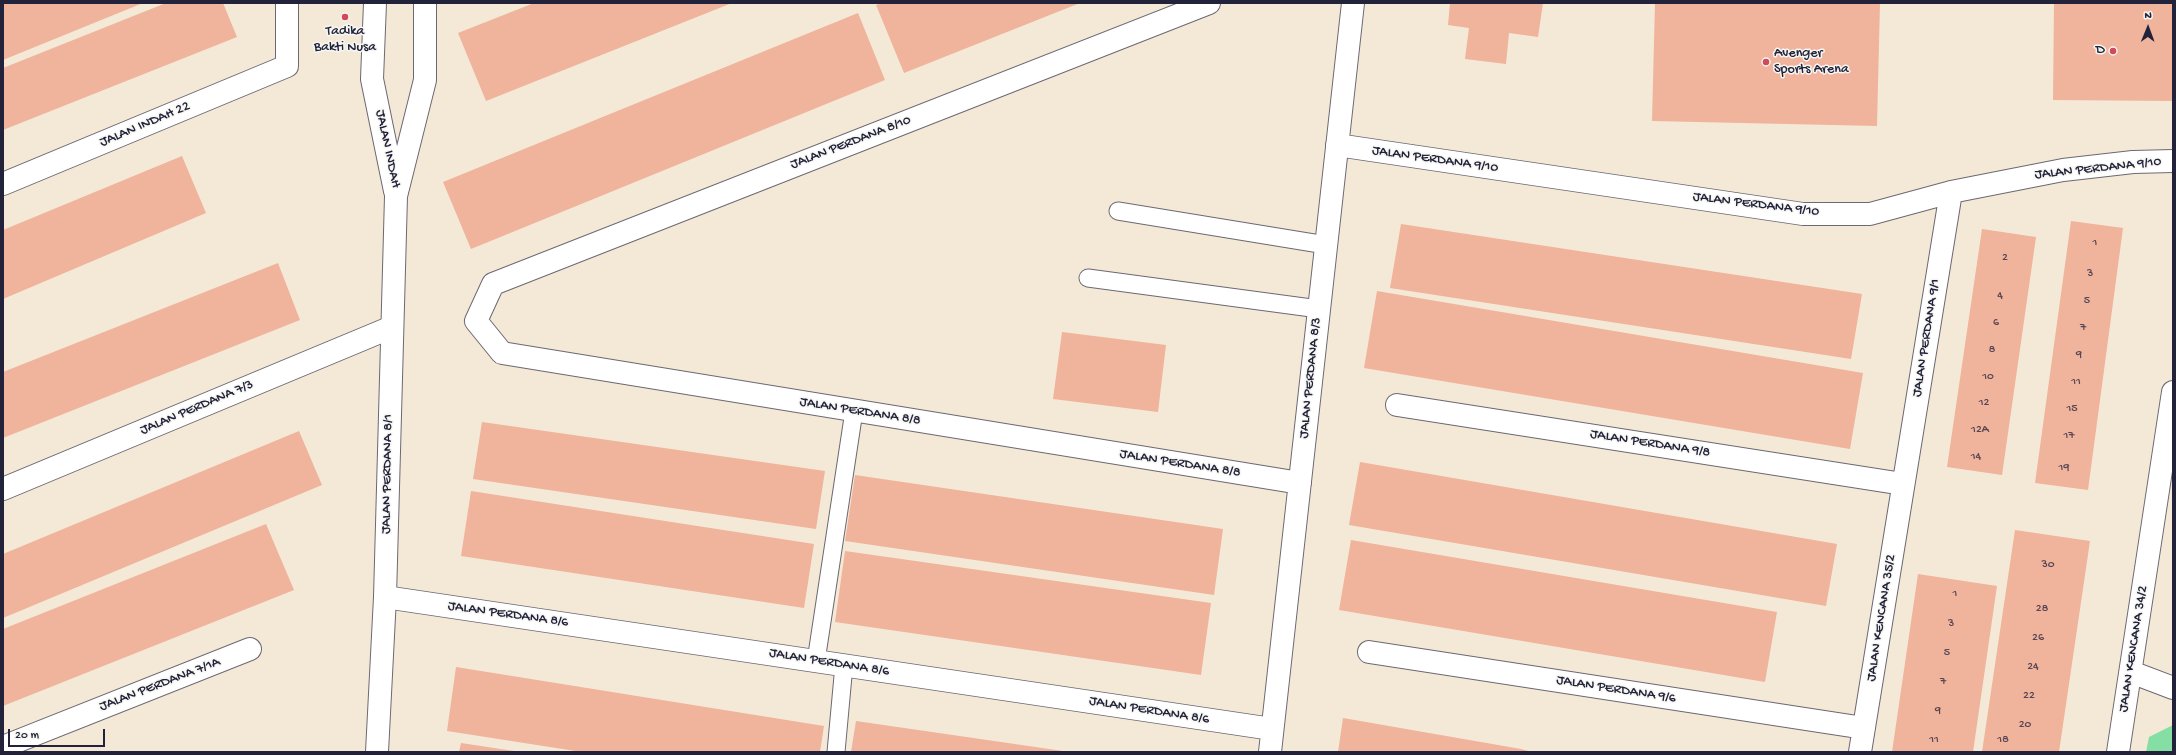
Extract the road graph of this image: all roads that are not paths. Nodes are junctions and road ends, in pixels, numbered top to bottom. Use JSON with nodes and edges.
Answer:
{"nodes":[{"id":1,"x":287,"y":3,"type":"edge"},
{"id":2,"x":375,"y":3,"type":"edge"},
{"id":3,"x":425,"y":3,"type":"edge"},
{"id":4,"x":1209,"y":3,"type":"edge"},
{"id":5,"x":1352,"y":3,"type":"edge"},
{"id":6,"x":1337,"y":145,"type":"junction"},
{"id":7,"x":2173,"y":161,"type":"edge"},
{"id":8,"x":3,"y":184,"type":"edge"},
{"id":9,"x":1951,"y":192,"type":"junction"},
{"id":10,"x":396,"y":196,"type":"junction"},
{"id":11,"x":1118,"y":211,"type":"dead end"},
{"id":12,"x":1326,"y":245,"type":"junction"},
{"id":13,"x":1088,"y":278,"type":"dead end"},
{"id":14,"x":493,"y":284,"type":"joint"},
{"id":15,"x":1319,"y":309,"type":"junction"},
{"id":16,"x":392,"y":327,"type":"junction"},
{"id":17,"x":2173,"y":392,"type":"edge"},
{"id":18,"x":1397,"y":405,"type":"dead end"},
{"id":19,"x":854,"y":411,"type":"junction"},
{"id":20,"x":1300,"y":483,"type":"junction"},
{"id":21,"x":1904,"y":484,"type":"junction"},
{"id":22,"x":3,"y":489,"type":"edge"},
{"id":23,"x":385,"y":596,"type":"junction"},
{"id":24,"x":250,"y":649,"type":"dead end"},
{"id":25,"x":1369,"y":652,"type":"dead end"},
{"id":26,"x":816,"y":661,"type":"junction"},
{"id":27,"x":844,"y":665,"type":"junction"},
{"id":28,"x":2131,"y":672,"type":"junction"},
{"id":29,"x":2173,"y":688,"type":"edge"},
{"id":30,"x":1864,"y":728,"type":"junction"},
{"id":31,"x":1272,"y":729,"type":"junction"},
{"id":32,"x":3,"y":747,"type":"edge"},
{"id":33,"x":377,"y":752,"type":"edge"},
{"id":34,"x":836,"y":752,"type":"edge"},
{"id":35,"x":1270,"y":752,"type":"edge"},
{"id":36,"x":1860,"y":752,"type":"edge"},
{"id":37,"x":2118,"y":752,"type":"edge"}],
"edges":[{"from":1,"to":8,"type":"street","name":"JALAN INDAH 22"},
{"from":2,"to":10,"type":"street","name":"JALAN INDAH"},
{"from":3,"to":10,"type":"street","name":"JALAN INDAH"},
{"from":4,"to":14,"type":"street","name":"JALAN PERDANA 8/10"},
{"from":5,"to":6,"type":"street","name":"JALAN PERDANA 8/3"},
{"from":6,"to":9,"type":"street","name":"JALAN PERDANA 9/10"},
{"from":6,"to":12,"type":"street","name":"JALAN PERDANA 8/3"},
{"from":7,"to":9,"type":"street","name":"JALAN PERDANA 9/10"},
{"from":9,"to":21,"type":"street","name":"JALAN PERDANA 9/1"},
{"from":10,"to":16,"type":"street","name":"JALAN PERDANA 8/1"},
{"from":11,"to":12,"type":"lane"},
{"from":12,"to":15,"type":"street","name":"JALAN PERDANA 8/3"},
{"from":13,"to":15,"type":"lane"},
{"from":14,"to":19,"type":"street","name":"JALAN PERDANA 8/8"},
{"from":15,"to":20,"type":"street","name":"JALAN PERDANA 8/3"},
{"from":16,"to":22,"type":"street","name":"JALAN PERDANA 7/3"},
{"from":16,"to":23,"type":"street","name":"JALAN PERDANA 8/1"},
{"from":17,"to":28,"type":"street","name":"JALAN KENCANA 34/2"},
{"from":18,"to":21,"type":"street","name":"JALAN PERDANA 9/8"},
{"from":19,"to":20,"type":"street","name":"JALAN PERDANA 8/8"},
{"from":19,"to":26,"type":"lane"},
{"from":20,"to":31,"type":"street","name":"JALAN PERDANA 8/3"},
{"from":21,"to":30,"type":"street","name":"JALAN KENCANA 35/2"},
{"from":23,"to":26,"type":"street","name":"JALAN PERDANA 8/6"},
{"from":23,"to":33,"type":"street","name":"JALAN PERDANA 8/1"},
{"from":24,"to":32,"type":"street","name":"JALAN PERDANA 7/1A"},
{"from":25,"to":30,"type":"street","name":"JALAN PERDANA 9/6"},
{"from":26,"to":27,"type":"street","name":"JALAN PERDANA 8/6"},
{"from":27,"to":31,"type":"street","name":"JALAN PERDANA 8/6"},
{"from":27,"to":34,"type":"lane"},
{"from":28,"to":29,"type":"street"},
{"from":28,"to":37,"type":"street","name":"JALAN KENCANA 34/2"},
{"from":30,"to":36,"type":"street","name":"JALAN KENCANA 35/2"},
{"from":31,"to":35,"type":"street","name":"JALAN PERDANA 8/3"}]}
